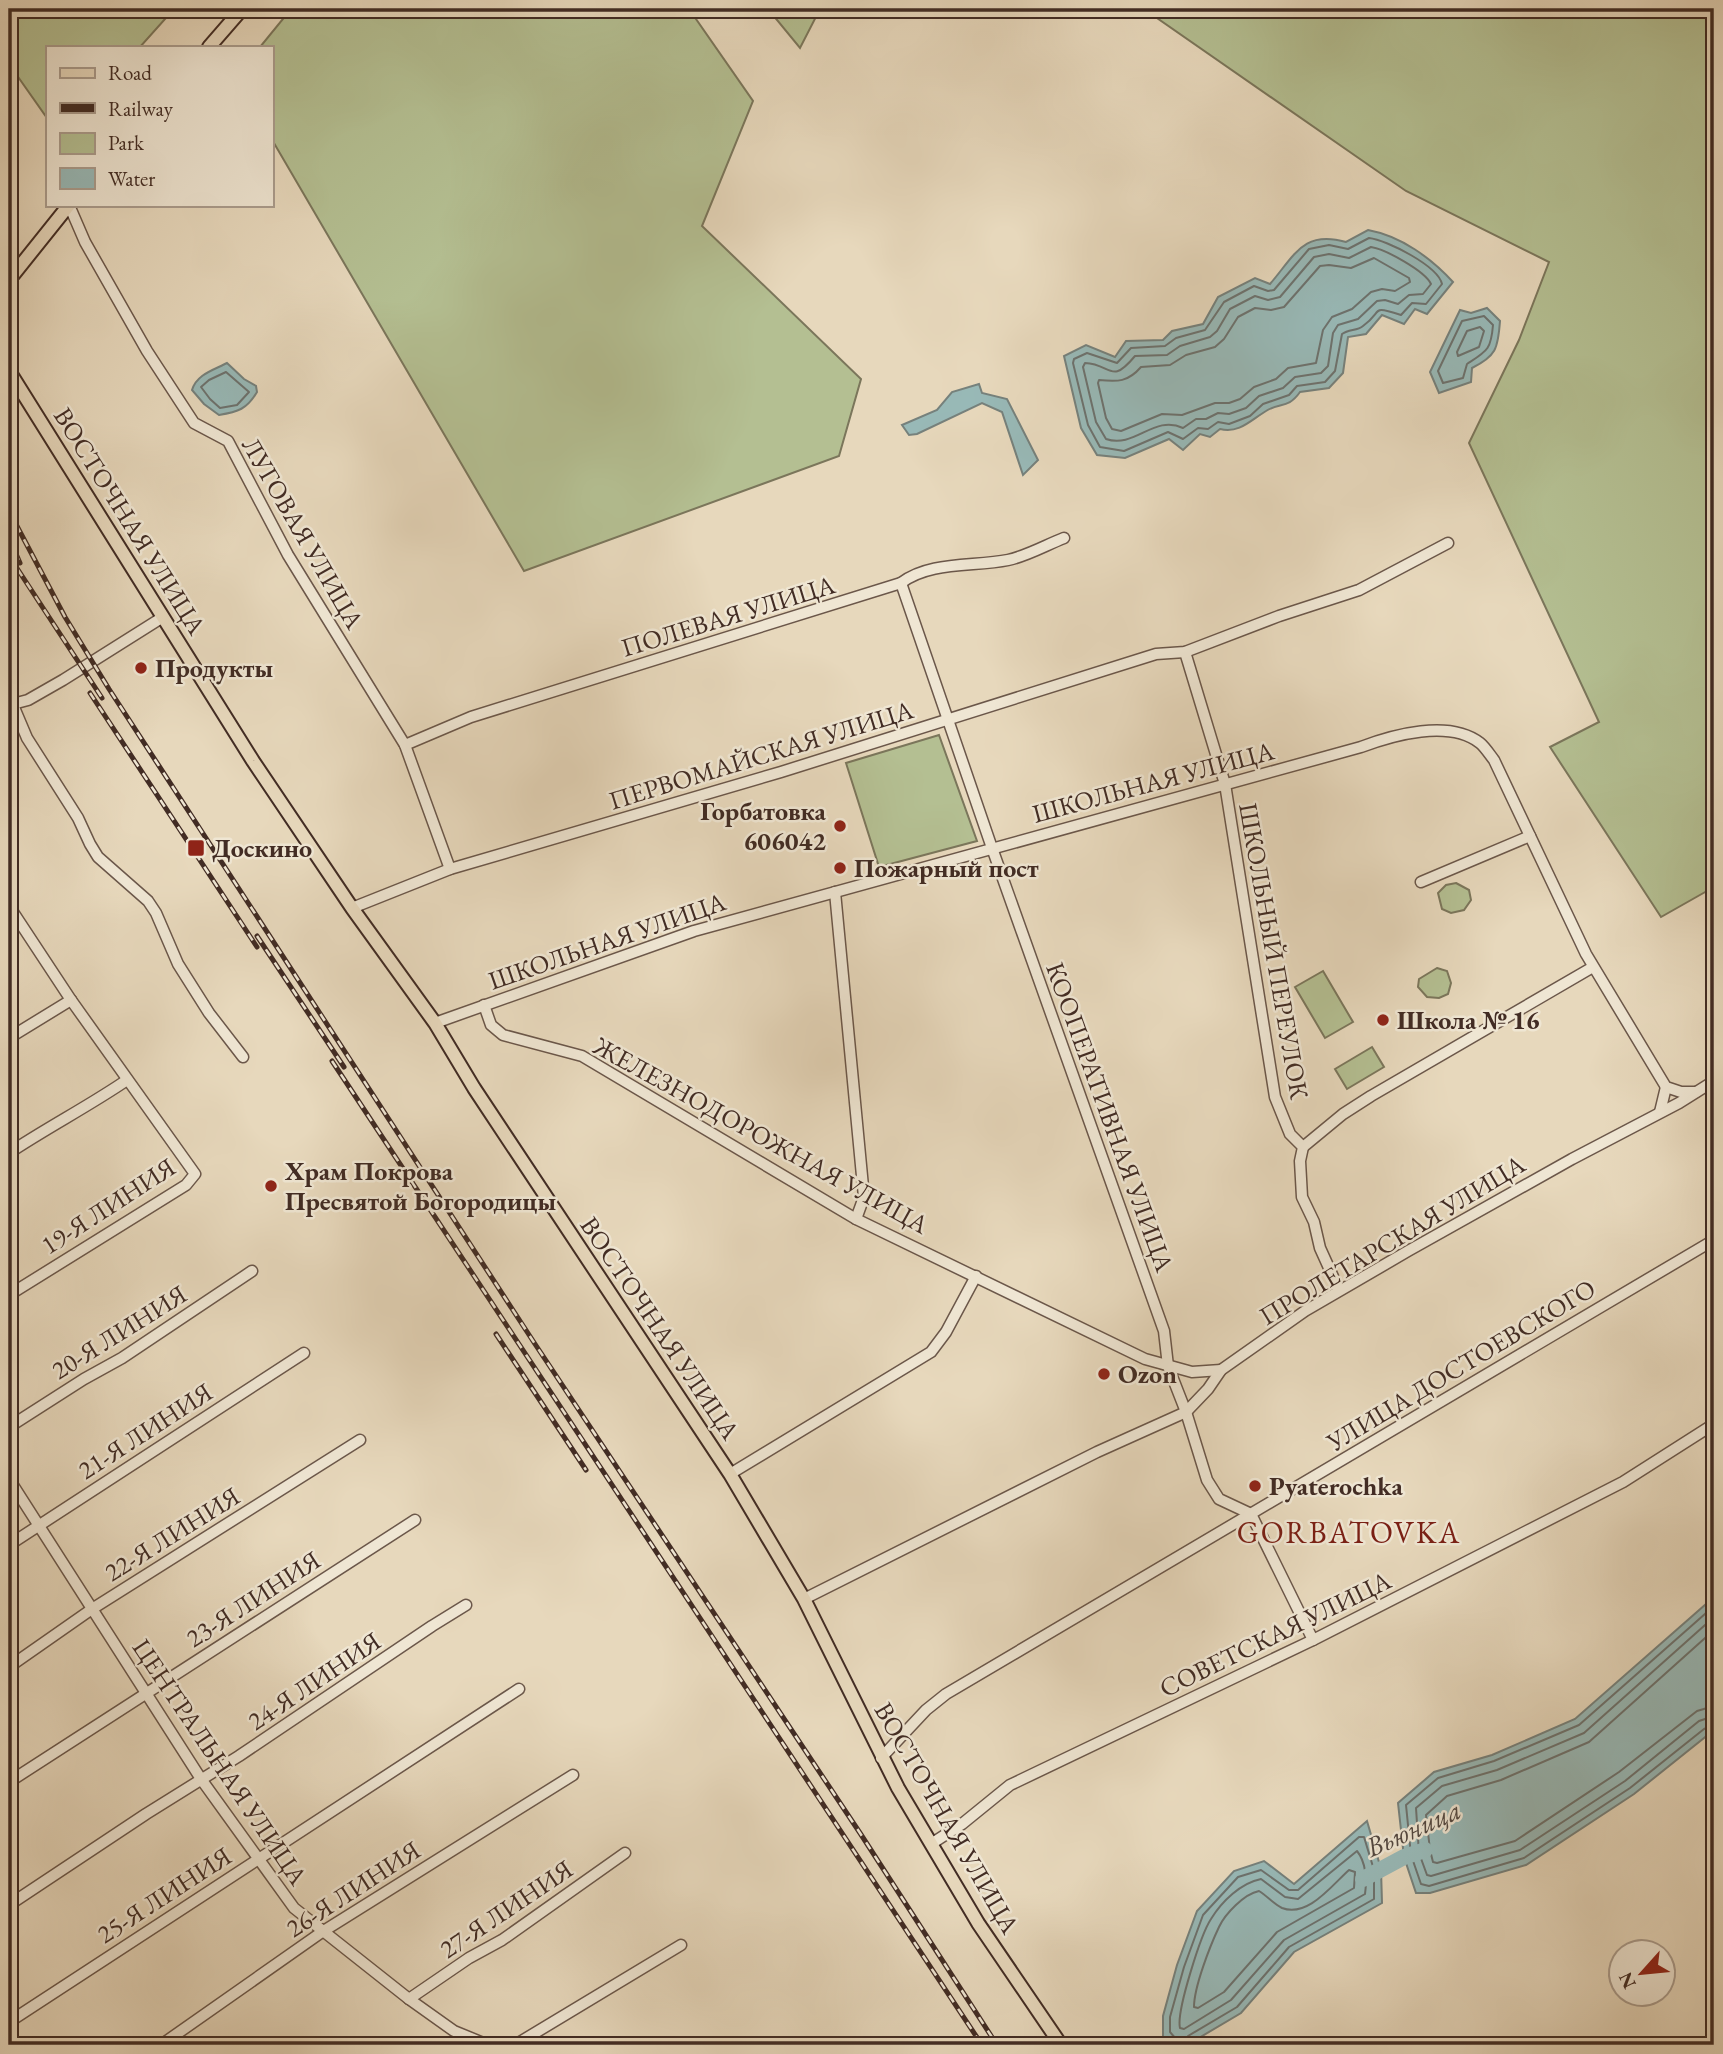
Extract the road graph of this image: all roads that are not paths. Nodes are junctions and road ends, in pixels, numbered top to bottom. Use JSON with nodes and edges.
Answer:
{"nodes":[{"id":1,"x":242,"y":9,"type":"edge"},
{"id":2,"x":210,"y":46,"type":"edge"},
{"id":3,"x":68,"y":206,"type":"edge"},
{"id":4,"x":69,"y":206,"type":"edge"},
{"id":5,"x":9,"y":280,"type":"edge"},
{"id":6,"x":9,"y":371,"type":"edge"},
{"id":7,"x":1064,"y":538,"type":"dead end"},
{"id":8,"x":1448,"y":543,"type":"dead end"},
{"id":9,"x":901,"y":583,"type":"junction"},
{"id":10,"x":163,"y":617,"type":"junction"},
{"id":11,"x":1185,"y":652,"type":"junction"},
{"id":12,"x":11,"y":705,"type":"edge"},
{"id":13,"x":949,"y":720,"type":"junction"},
{"id":14,"x":405,"y":746,"type":"junction"},
{"id":15,"x":1225,"y":784,"type":"junction"},
{"id":16,"x":1530,"y":836,"type":"junction"},
{"id":17,"x":992,"y":848,"type":"junction"},
{"id":18,"x":450,"y":869,"type":"junction"},
{"id":19,"x":1421,"y":882,"type":"dead end"},
{"id":20,"x":835,"y":892,"type":"junction"},
{"id":21,"x":352,"y":908,"type":"junction"},
{"id":22,"x":10,"y":910,"type":"edge"},
{"id":23,"x":1593,"y":967,"type":"junction"},
{"id":24,"x":71,"y":1000,"type":"junction"},
{"id":25,"x":484,"y":1005,"type":"junction"},
{"id":26,"x":435,"y":1023,"type":"junction"},
{"id":27,"x":9,"y":1038,"type":"edge"},
{"id":28,"x":243,"y":1058,"type":"dead end"},
{"id":29,"x":127,"y":1080,"type":"junction"},
{"id":30,"x":1714,"y":1081,"type":"edge"},
{"id":31,"x":1666,"y":1087,"type":"junction"},
{"id":32,"x":1696,"y":1092,"type":"junction"},
{"id":33,"x":1660,"y":1112,"type":"junction"},
{"id":34,"x":1303,"y":1147,"type":"junction"},
{"id":35,"x":9,"y":1153,"type":"edge"},
{"id":36,"x":856,"y":1219,"type":"junction"},
{"id":37,"x":1714,"y":1240,"type":"edge"},
{"id":38,"x":252,"y":1271,"type":"dead end"},
{"id":39,"x":976,"y":1276,"type":"junction"},
{"id":40,"x":1339,"y":1290,"type":"junction"},
{"id":41,"x":9,"y":1295,"type":"edge"},
{"id":42,"x":304,"y":1353,"type":"dead end"},
{"id":43,"x":1168,"y":1366,"type":"junction"},
{"id":44,"x":1221,"y":1370,"type":"junction"},
{"id":45,"x":1186,"y":1412,"type":"junction"},
{"id":46,"x":1714,"y":1423,"type":"edge"},
{"id":47,"x":9,"y":1427,"type":"edge"},
{"id":48,"x":360,"y":1440,"type":"dead end"},
{"id":49,"x":730,"y":1474,"type":"junction"},
{"id":50,"x":9,"y":1479,"type":"edge"},
{"id":51,"x":1251,"y":1514,"type":"junction"},
{"id":52,"x":415,"y":1520,"type":"dead end"},
{"id":53,"x":38,"y":1525,"type":"junction"},
{"id":54,"x":9,"y":1545,"type":"edge"},
{"id":55,"x":804,"y":1599,"type":"junction"},
{"id":56,"x":466,"y":1605,"type":"dead end"},
{"id":57,"x":92,"y":1609,"type":"junction"},
{"id":58,"x":1312,"y":1640,"type":"junction"},
{"id":59,"x":9,"y":1667,"type":"edge"},
{"id":60,"x":519,"y":1689,"type":"dead end"},
{"id":61,"x":146,"y":1693,"type":"junction"},
{"id":62,"x":881,"y":1758,"type":"junction"},
{"id":63,"x":573,"y":1775,"type":"dead end"},
{"id":64,"x":201,"y":1779,"type":"junction"},
{"id":65,"x":9,"y":1782,"type":"edge"},
{"id":66,"x":931,"y":1844,"type":"junction"},
{"id":67,"x":625,"y":1853,"type":"dead end"},
{"id":68,"x":259,"y":1858,"type":"junction"},
{"id":69,"x":9,"y":1905,"type":"edge"},
{"id":70,"x":322,"y":1932,"type":"junction"},
{"id":71,"x":681,"y":1945,"type":"dead end"},
{"id":72,"x":409,"y":1999,"type":"junction"},
{"id":73,"x":9,"y":2022,"type":"edge"},
{"id":74,"x":161,"y":2045,"type":"edge"},
{"id":75,"x":483,"y":2045,"type":"edge"},
{"id":76,"x":488,"y":2045,"type":"edge"},
{"id":77,"x":515,"y":2045,"type":"edge"},
{"id":78,"x":1061,"y":2045,"type":"edge"}],
"edges":[{"from":1,"to":2,"type":"main road"},
{"from":3,"to":5,"type":"main road"},
{"from":4,"to":14,"type":"street","name":"ЛУГОВАЯ УЛИЦА"},
{"from":6,"to":10,"type":"main road","name":"ВОСТОЧНАЯ УЛИЦА"},
{"from":7,"to":9,"type":"street","name":"ПОЛЕВАЯ УЛИЦА"},
{"from":8,"to":11,"type":"street","name":"ПЕРВОМАЙСКАЯ УЛИЦА"},
{"from":9,"to":13,"type":"street","name":"КООПЕРАТИВНАЯ УЛИЦА"},
{"from":9,"to":14,"type":"street","name":"ПОЛЕВАЯ УЛИЦА"},
{"from":10,"to":12,"type":"street"},
{"from":10,"to":21,"type":"main road","name":"ВОСТОЧНАЯ УЛИЦА"},
{"from":11,"to":13,"type":"street","name":"ПЕРВОМАЙСКАЯ УЛИЦА"},
{"from":11,"to":15,"type":"street","name":"ШКОЛЬНЫЙ ПЕРЕУЛОК"},
{"from":12,"to":28,"type":"street"},
{"from":13,"to":17,"type":"street","name":"КООПЕРАТИВНАЯ УЛИЦА"},
{"from":13,"to":18,"type":"street","name":"ПЕРВОМАЙСКАЯ УЛИЦА"},
{"from":14,"to":18,"type":"street","name":"ЛУГОВАЯ УЛИЦА"},
{"from":15,"to":16,"type":"street","name":"ШКОЛЬНАЯ УЛИЦА"},
{"from":15,"to":17,"type":"street","name":"ШКОЛЬНАЯ УЛИЦА"},
{"from":15,"to":34,"type":"street","name":"ШКОЛЬНЫЙ ПЕРЕУЛОК"},
{"from":16,"to":19,"type":"street"},
{"from":16,"to":23,"type":"street","name":"ШКОЛЬНАЯ УЛИЦА"},
{"from":17,"to":20,"type":"street","name":"ШКОЛЬНАЯ УЛИЦА"},
{"from":17,"to":43,"type":"street","name":"КООПЕРАТИВНАЯ УЛИЦА"},
{"from":18,"to":21,"type":"street","name":"ПЕРВОМАЙСКАЯ УЛИЦА"},
{"from":20,"to":25,"type":"street","name":"ШКОЛЬНАЯ УЛИЦА"},
{"from":20,"to":36,"type":"street"},
{"from":21,"to":26,"type":"main road","name":"ВОСТОЧНАЯ УЛИЦА"},
{"from":22,"to":24,"type":"street"},
{"from":23,"to":31,"type":"street","name":"ШКОЛЬНАЯ УЛИЦА"},
{"from":23,"to":34,"type":"street"},
{"from":24,"to":27,"type":"street"},
{"from":24,"to":29,"type":"street"},
{"from":25,"to":26,"type":"street","name":"ШКОЛЬНАЯ УЛИЦА"},
{"from":25,"to":36,"type":"street","name":"ЖЕЛЕЗНОДОРОЖНАЯ УЛИЦА"},
{"from":26,"to":49,"type":"main road","name":"ВОСТОЧНАЯ УЛИЦА"},
{"from":29,"to":35,"type":"street"},
{"from":29,"to":41,"type":"street","name":"19-Я ЛИНИЯ"},
{"from":30,"to":32,"type":"street","name":"ПРОЛЕТАРСКАЯ УЛИЦА"},
{"from":31,"to":32,"type":"street"},
{"from":31,"to":33,"type":"street"},
{"from":32,"to":33,"type":"street","name":"ПРОЛЕТАРСКАЯ УЛИЦА"},
{"from":33,"to":40,"type":"street","name":"ПРОЛЕТАРСКАЯ УЛИЦА"},
{"from":34,"to":40,"type":"street"},
{"from":36,"to":39,"type":"street","name":"ЖЕЛЕЗНОДОРОЖНАЯ УЛИЦА"},
{"from":37,"to":51,"type":"street","name":"УЛИЦА ДОСТОЕВСКОГО"},
{"from":38,"to":47,"type":"street","name":"20-Я ЛИНИЯ"},
{"from":39,"to":43,"type":"street","name":"ЖЕЛЕЗНОДОРОЖНАЯ УЛИЦА"},
{"from":39,"to":49,"type":"street"},
{"from":40,"to":44,"type":"street","name":"ПРОЛЕТАРСКАЯ УЛИЦА"},
{"from":42,"to":53,"type":"street","name":"21-Я ЛИНИЯ"},
{"from":43,"to":44,"type":"street","name":"ЖЕЛЕЗНОДОРОЖНАЯ УЛИЦА"},
{"from":43,"to":45,"type":"street","name":"КООПЕРАТИВНАЯ УЛИЦА"},
{"from":44,"to":45,"type":"street","name":"ПРОЛЕТАРСКАЯ УЛИЦА"},
{"from":45,"to":51,"type":"street","name":"КООПЕРАТИВНАЯ УЛИЦА"},
{"from":45,"to":55,"type":"street","name":"ПРОЛЕТАРСКАЯ УЛИЦА"},
{"from":46,"to":58,"type":"street","name":"СОВЕТСКАЯ УЛИЦА"},
{"from":48,"to":57,"type":"street","name":"22-Я ЛИНИЯ"},
{"from":49,"to":55,"type":"main road","name":"ВОСТОЧНАЯ УЛИЦА"},
{"from":50,"to":53,"type":"street","name":"ЦЕНТРАЛЬНАЯ УЛИЦА"},
{"from":51,"to":58,"type":"street"},
{"from":51,"to":62,"type":"street","name":"УЛИЦА ДОСТОЕВСКОГО"},
{"from":52,"to":61,"type":"street","name":"23-Я ЛИНИЯ"},
{"from":53,"to":54,"type":"street","name":"21-Я ЛИНИЯ"},
{"from":53,"to":57,"type":"street","name":"ЦЕНТРАЛЬНАЯ УЛИЦА"},
{"from":55,"to":62,"type":"main road","name":"ВОСТОЧНАЯ УЛИЦА"},
{"from":56,"to":64,"type":"street","name":"24-Я ЛИНИЯ"},
{"from":57,"to":59,"type":"street","name":"22-Я ЛИНИЯ"},
{"from":57,"to":61,"type":"street","name":"ЦЕНТРАЛЬНАЯ УЛИЦА"},
{"from":58,"to":66,"type":"street","name":"СОВЕТСКАЯ УЛИЦА"},
{"from":60,"to":68,"type":"street","name":"25-Я ЛИНИЯ"},
{"from":61,"to":64,"type":"street","name":"ЦЕНТРАЛЬНАЯ УЛИЦА"},
{"from":61,"to":65,"type":"street","name":"23-Я ЛИНИЯ"},
{"from":62,"to":66,"type":"main road","name":"ВОСТОЧНАЯ УЛИЦА"},
{"from":63,"to":70,"type":"street","name":"26-Я ЛИНИЯ"},
{"from":64,"to":68,"type":"street","name":"ЦЕНТРАЛЬНАЯ УЛИЦА"},
{"from":64,"to":69,"type":"street","name":"24-Я ЛИНИЯ"},
{"from":66,"to":78,"type":"main road","name":"ВОСТОЧНАЯ УЛИЦА"},
{"from":67,"to":72,"type":"street","name":"27-Я ЛИНИЯ"},
{"from":68,"to":70,"type":"street","name":"ЦЕНТРАЛЬНАЯ УЛИЦА"},
{"from":68,"to":73,"type":"street","name":"25-Я ЛИНИЯ"},
{"from":70,"to":72,"type":"street","name":"ЦЕНТРАЛЬНАЯ УЛИЦА"},
{"from":70,"to":74,"type":"street","name":"26-Я ЛИНИЯ"},
{"from":71,"to":77,"type":"street"},
{"from":72,"to":75,"type":"street","name":"ЦЕНТРАЛЬНАЯ УЛИЦА"},
{"from":75,"to":76,"type":"street"}]}
